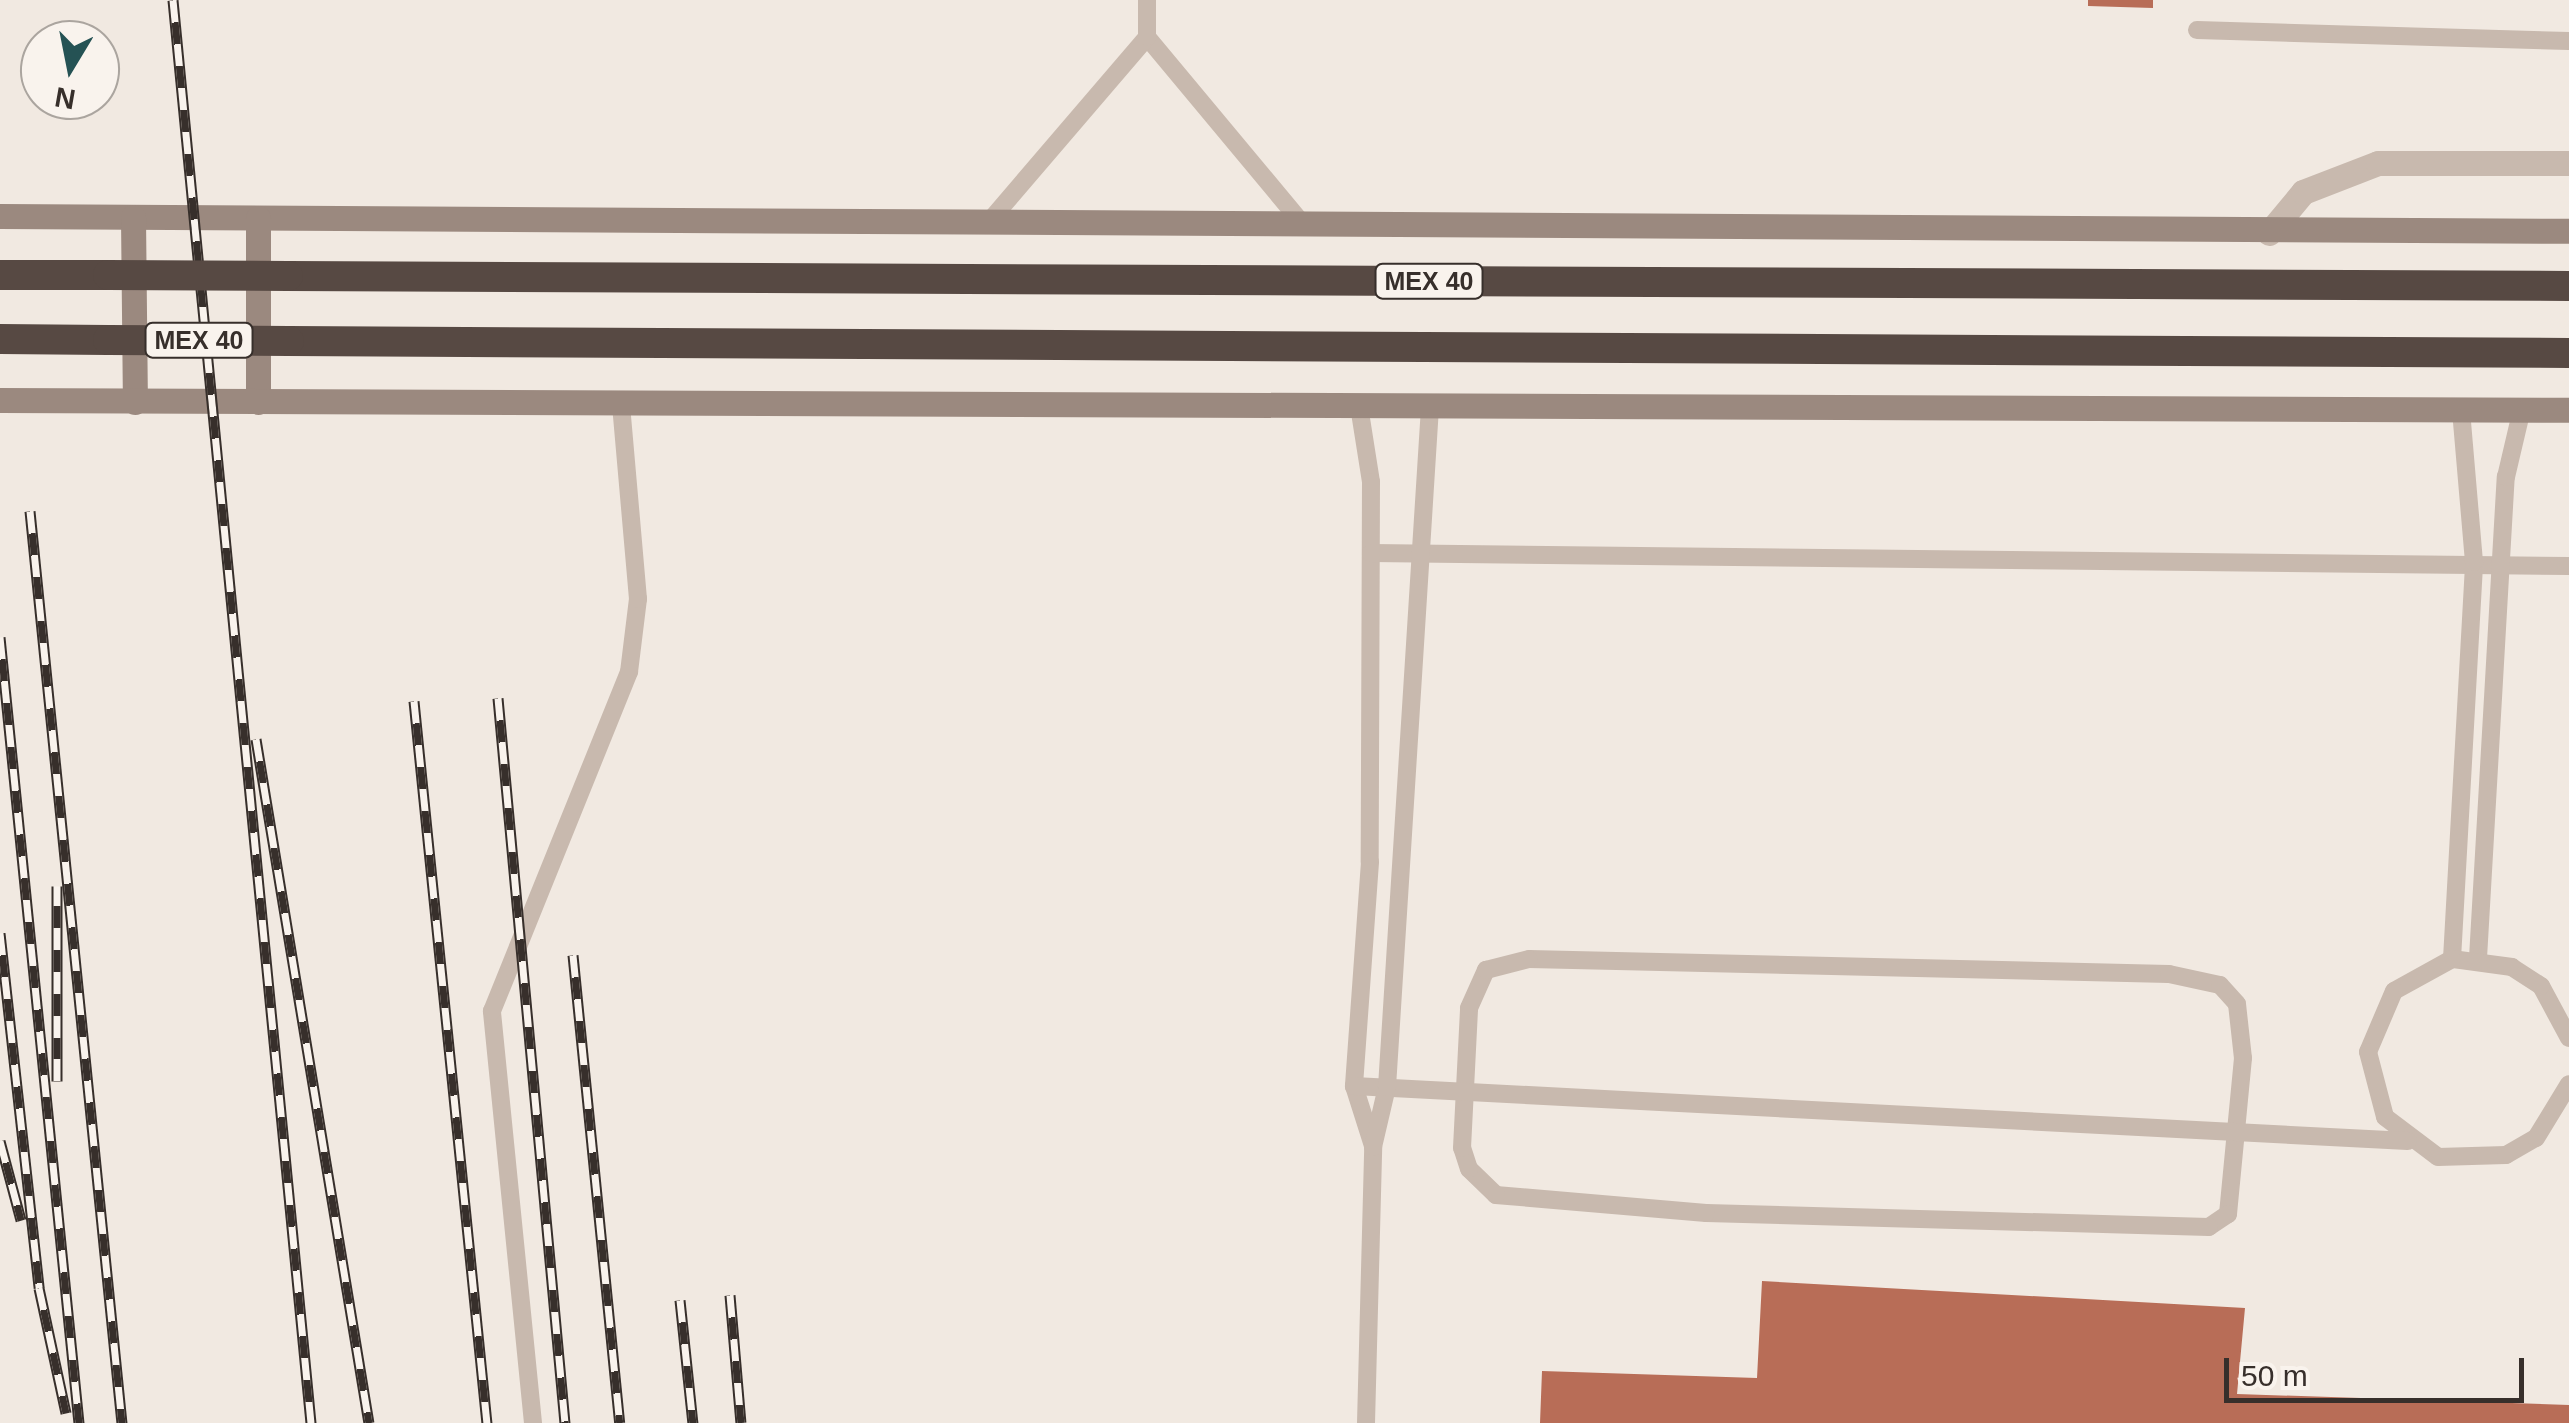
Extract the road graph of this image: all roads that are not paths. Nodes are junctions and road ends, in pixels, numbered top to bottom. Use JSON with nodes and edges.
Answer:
{"nodes":[{"id":1,"x":1147,"y":0,"type":"edge"},
{"id":2,"x":2197,"y":30,"type":"dead end"},
{"id":3,"x":1147,"y":37,"type":"junction"},
{"id":4,"x":2569,"y":42,"type":"edge"},
{"id":5,"x":2569,"y":164,"type":"edge"},
{"id":6,"x":0,"y":216,"type":"edge"},
{"id":7,"x":133,"y":217,"type":"junction"},
{"id":8,"x":258,"y":218,"type":"junction"},
{"id":9,"x":987,"y":224,"type":"junction"},
{"id":10,"x":1303,"y":224,"type":"junction"},
{"id":11,"x":2569,"y":231,"type":"edge"},
{"id":12,"x":2269,"y":233,"type":"junction"},
{"id":13,"x":0,"y":275,"type":"edge"},
{"id":14,"x":2569,"y":286,"type":"edge"},
{"id":15,"x":0,"y":339,"type":"edge"},
{"id":16,"x":2569,"y":353,"type":"edge"},
{"id":17,"x":0,"y":400,"type":"edge"},
{"id":18,"x":135,"y":402,"type":"junction"},
{"id":19,"x":258,"y":402,"type":"junction"},
{"id":20,"x":621,"y":403,"type":"junction"},
{"id":21,"x":1359,"y":406,"type":"junction"},
{"id":22,"x":1430,"y":408,"type":"junction"},
{"id":23,"x":2460,"y":408,"type":"junction"},
{"id":24,"x":2522,"y":409,"type":"junction"},
{"id":25,"x":2569,"y":410,"type":"edge"},
{"id":26,"x":1371,"y":554,"type":"junction"},
{"id":27,"x":1417,"y":555,"type":"junction"},
{"id":28,"x":2474,"y":562,"type":"junction"},
{"id":29,"x":2500,"y":563,"type":"junction"},
{"id":30,"x":2569,"y":566,"type":"edge"},
{"id":31,"x":2478,"y":958,"type":"junction"},
{"id":32,"x":2452,"y":959,"type":"junction"},
{"id":33,"x":2569,"y":1038,"type":"edge"},
{"id":34,"x":2569,"y":1084,"type":"edge"},
{"id":35,"x":1354,"y":1086,"type":"junction"},
{"id":36,"x":1386,"y":1087,"type":"junction"},
{"id":37,"x":1462,"y":1089,"type":"junction"},
{"id":38,"x":2242,"y":1131,"type":"junction"},
{"id":39,"x":2408,"y":1141,"type":"junction"},
{"id":40,"x":1374,"y":1147,"type":"junction"},
{"id":41,"x":532,"y":1423,"type":"edge"},
{"id":42,"x":1366,"y":1423,"type":"edge"}],
"edges":[{"from":1,"to":3,"type":"lane"},
{"from":2,"to":4,"type":"lane"},
{"from":3,"to":9,"type":"lane"},
{"from":3,"to":10,"type":"lane"},
{"from":5,"to":12,"type":"street"},
{"from":6,"to":7,"type":"street"},
{"from":7,"to":8,"type":"street"},
{"from":7,"to":18,"type":"street"},
{"from":8,"to":9,"type":"street"},
{"from":8,"to":19,"type":"street"},
{"from":9,"to":10,"type":"street"},
{"from":10,"to":12,"type":"street"},
{"from":11,"to":12,"type":"street"},
{"from":13,"to":14,"type":"highway","number":"MEX 40","bridge":true},
{"from":15,"to":16,"type":"highway","number":"MEX 40","bridge":true},
{"from":17,"to":18,"type":"street"},
{"from":18,"to":19,"type":"street"},
{"from":19,"to":20,"type":"street"},
{"from":20,"to":21,"type":"street"},
{"from":20,"to":41,"type":"lane"},
{"from":21,"to":22,"type":"street"},
{"from":21,"to":26,"type":"lane"},
{"from":22,"to":23,"type":"street"},
{"from":22,"to":27,"type":"lane"},
{"from":23,"to":24,"type":"street"},
{"from":23,"to":28,"type":"lane"},
{"from":24,"to":25,"type":"street"},
{"from":24,"to":29,"type":"lane"},
{"from":26,"to":27,"type":"lane"},
{"from":26,"to":35,"type":"lane"},
{"from":27,"to":28,"type":"lane"},
{"from":27,"to":36,"type":"lane"},
{"from":28,"to":29,"type":"lane"},
{"from":28,"to":32,"type":"lane"},
{"from":29,"to":30,"type":"lane"},
{"from":29,"to":31,"type":"lane"},
{"from":31,"to":32,"type":"lane"},
{"from":31,"to":33,"type":"lane"},
{"from":32,"to":39,"type":"lane"},
{"from":34,"to":39,"type":"lane"},
{"from":35,"to":36,"type":"lane"},
{"from":35,"to":40,"type":"lane"},
{"from":36,"to":37,"type":"lane"},
{"from":36,"to":40,"type":"lane"},
{"from":37,"to":38,"type":"lane"},
{"from":37,"to":38,"type":"lane"},
{"from":37,"to":38,"type":"lane"},
{"from":38,"to":39,"type":"lane"},
{"from":40,"to":42,"type":"lane"}]}
